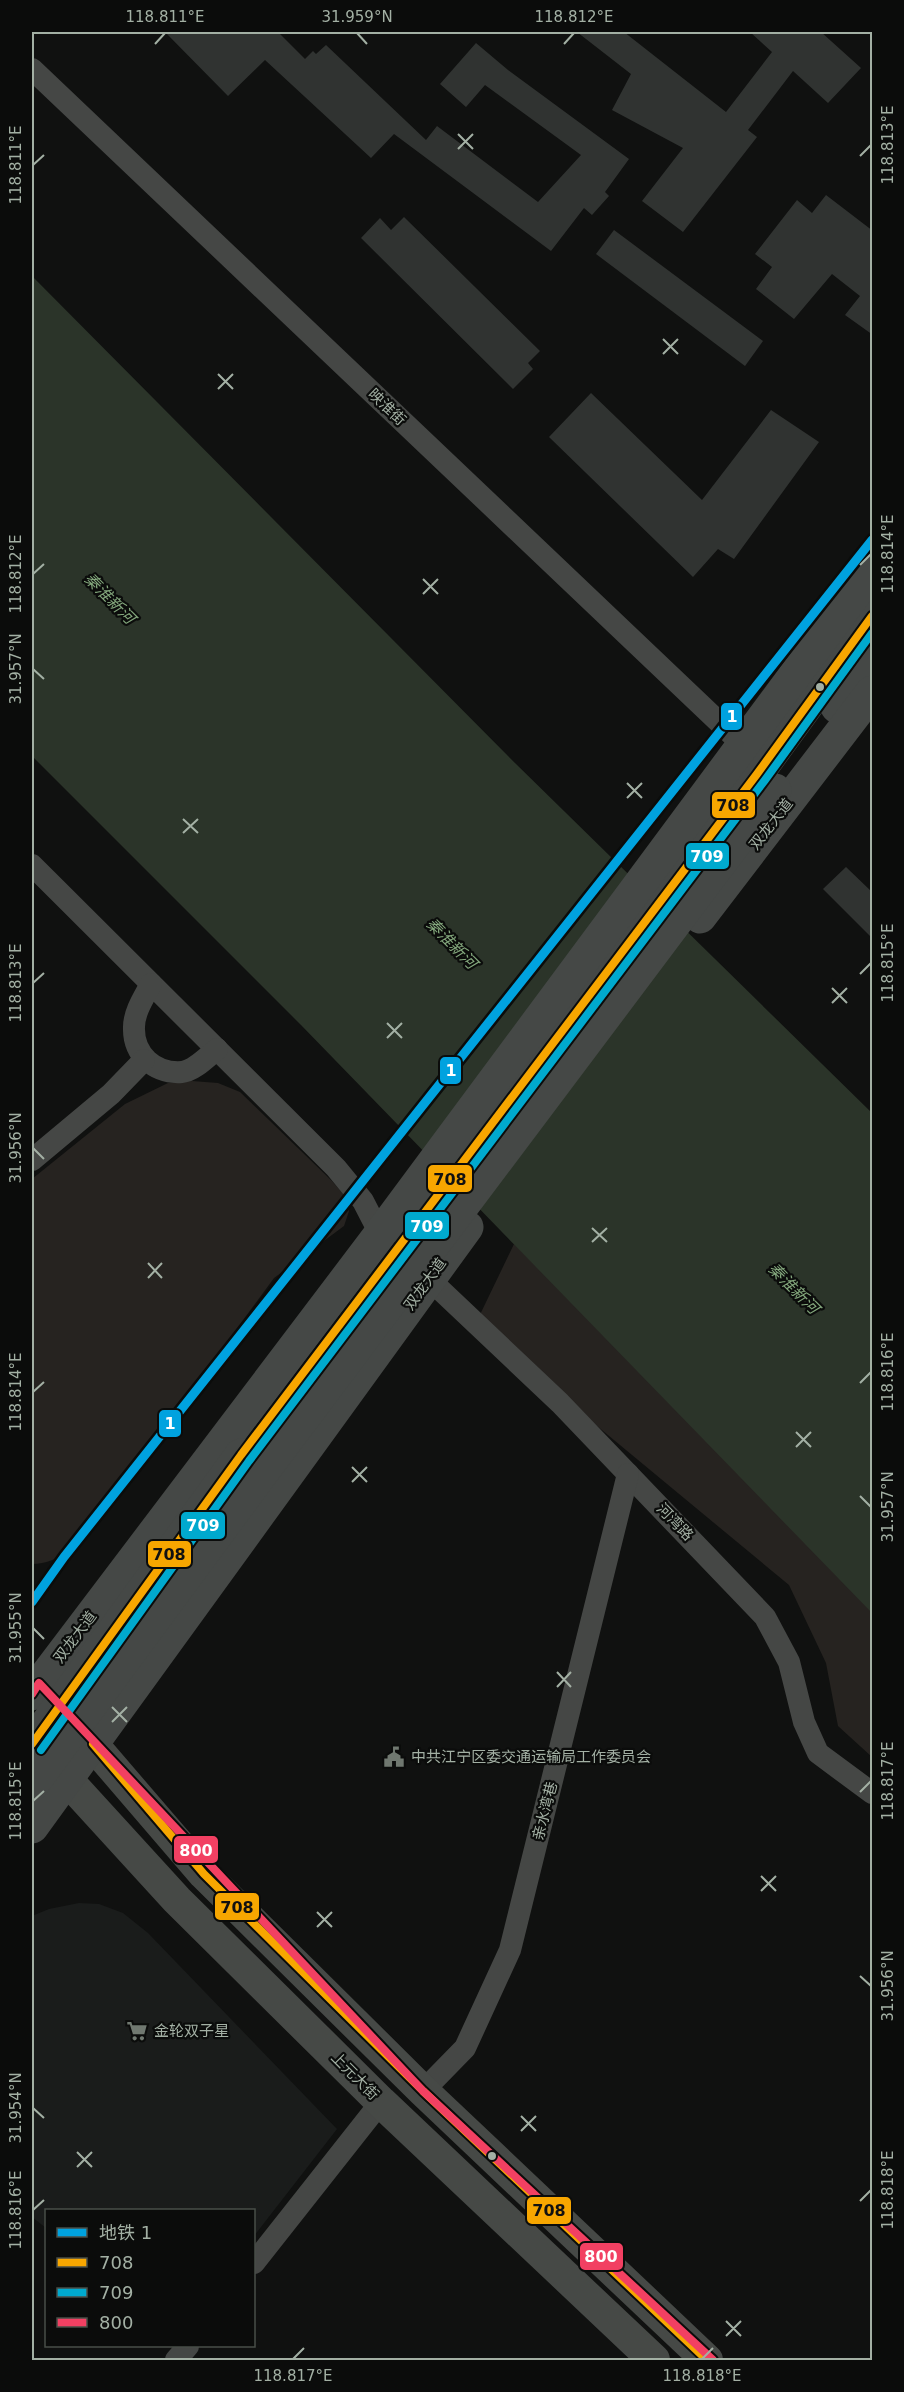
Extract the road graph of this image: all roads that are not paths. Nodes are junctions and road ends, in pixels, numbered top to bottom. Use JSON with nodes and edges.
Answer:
{"nodes":[{"id":1,"x":32,"y":69,"type":"edge"},
{"id":2,"x":873,"y":571,"type":"edge"},
{"id":3,"x":873,"y":616,"type":"edge"},
{"id":4,"x":873,"y":659,"type":"edge"},
{"id":5,"x":873,"y":692,"type":"edge"},
{"id":6,"x":758,"y":770,"type":"junction"},
{"id":7,"x":32,"y":865,"type":"edge"},
{"id":8,"x":151,"y":984,"type":"junction"},
{"id":9,"x":217,"y":1049,"type":"junction"},
{"id":10,"x":144,"y":1060,"type":"junction"},
{"id":11,"x":32,"y":1160,"type":"edge"},
{"id":12,"x":386,"y":1226,"type":"junction"},
{"id":13,"x":436,"y":1270,"type":"junction"},
{"id":14,"x":628,"y":1474,"type":"junction"},
{"id":15,"x":34,"y":1684,"type":"edge"},
{"id":16,"x":32,"y":1742,"type":"edge"},
{"id":17,"x":93,"y":1744,"type":"junction"},
{"id":18,"x":66,"y":1780,"type":"junction"},
{"id":19,"x":32,"y":1785,"type":"edge"},
{"id":20,"x":873,"y":1793,"type":"edge"},
{"id":21,"x":32,"y":1827,"type":"edge"},
{"id":22,"x":423,"y":2091,"type":"junction"},
{"id":23,"x":381,"y":2102,"type":"junction"},
{"id":24,"x":255,"y":2262,"type":"edge"},
{"id":25,"x":187,"y":2347,"type":"edge"},
{"id":26,"x":176,"y":2361,"type":"edge"},
{"id":27,"x":654,"y":2361,"type":"edge"},
{"id":28,"x":707,"y":2361,"type":"edge"}],
"edges":[{"from":1,"to":6,"type":"street","name":"映淮街"},
{"from":2,"to":6,"type":"highway","name":"双龙大道"},
{"from":3,"to":6,"type":"highway"},
{"from":4,"to":6,"type":"highway"},
{"from":5,"to":13,"type":"highway","name":"双龙大道"},
{"from":6,"to":12,"type":"highway","name":"双龙大道"},
{"from":6,"to":16,"type":"highway","bridge":true},
{"from":6,"to":19,"type":"highway","bridge":true},
{"from":7,"to":8,"type":"street"},
{"from":8,"to":9,"type":"street"},
{"from":8,"to":10,"type":"street"},
{"from":9,"to":10,"type":"street"},
{"from":9,"to":12,"type":"street"},
{"from":10,"to":11,"type":"street"},
{"from":12,"to":15,"type":"highway","name":"双龙大道"},
{"from":13,"to":14,"type":"street","name":"河湾路"},
{"from":13,"to":17,"type":"highway","name":"双龙大道"},
{"from":14,"to":20,"type":"street","name":"河湾路"},
{"from":14,"to":22,"type":"street","name":"亲水湾巷"},
{"from":15,"to":17,"type":"main road"},
{"from":16,"to":18,"type":"main road","name":"上元大街"},
{"from":17,"to":18,"type":"highway","name":"双龙大道"},
{"from":17,"to":22,"type":"main road"},
{"from":18,"to":21,"type":"highway","name":"双龙大道"},
{"from":18,"to":23,"type":"main road","name":"上元大街"},
{"from":22,"to":28,"type":"main road"},
{"from":23,"to":24,"type":"street"},
{"from":23,"to":27,"type":"main road","name":"上元大街"},
{"from":25,"to":26,"type":"street"}]}
